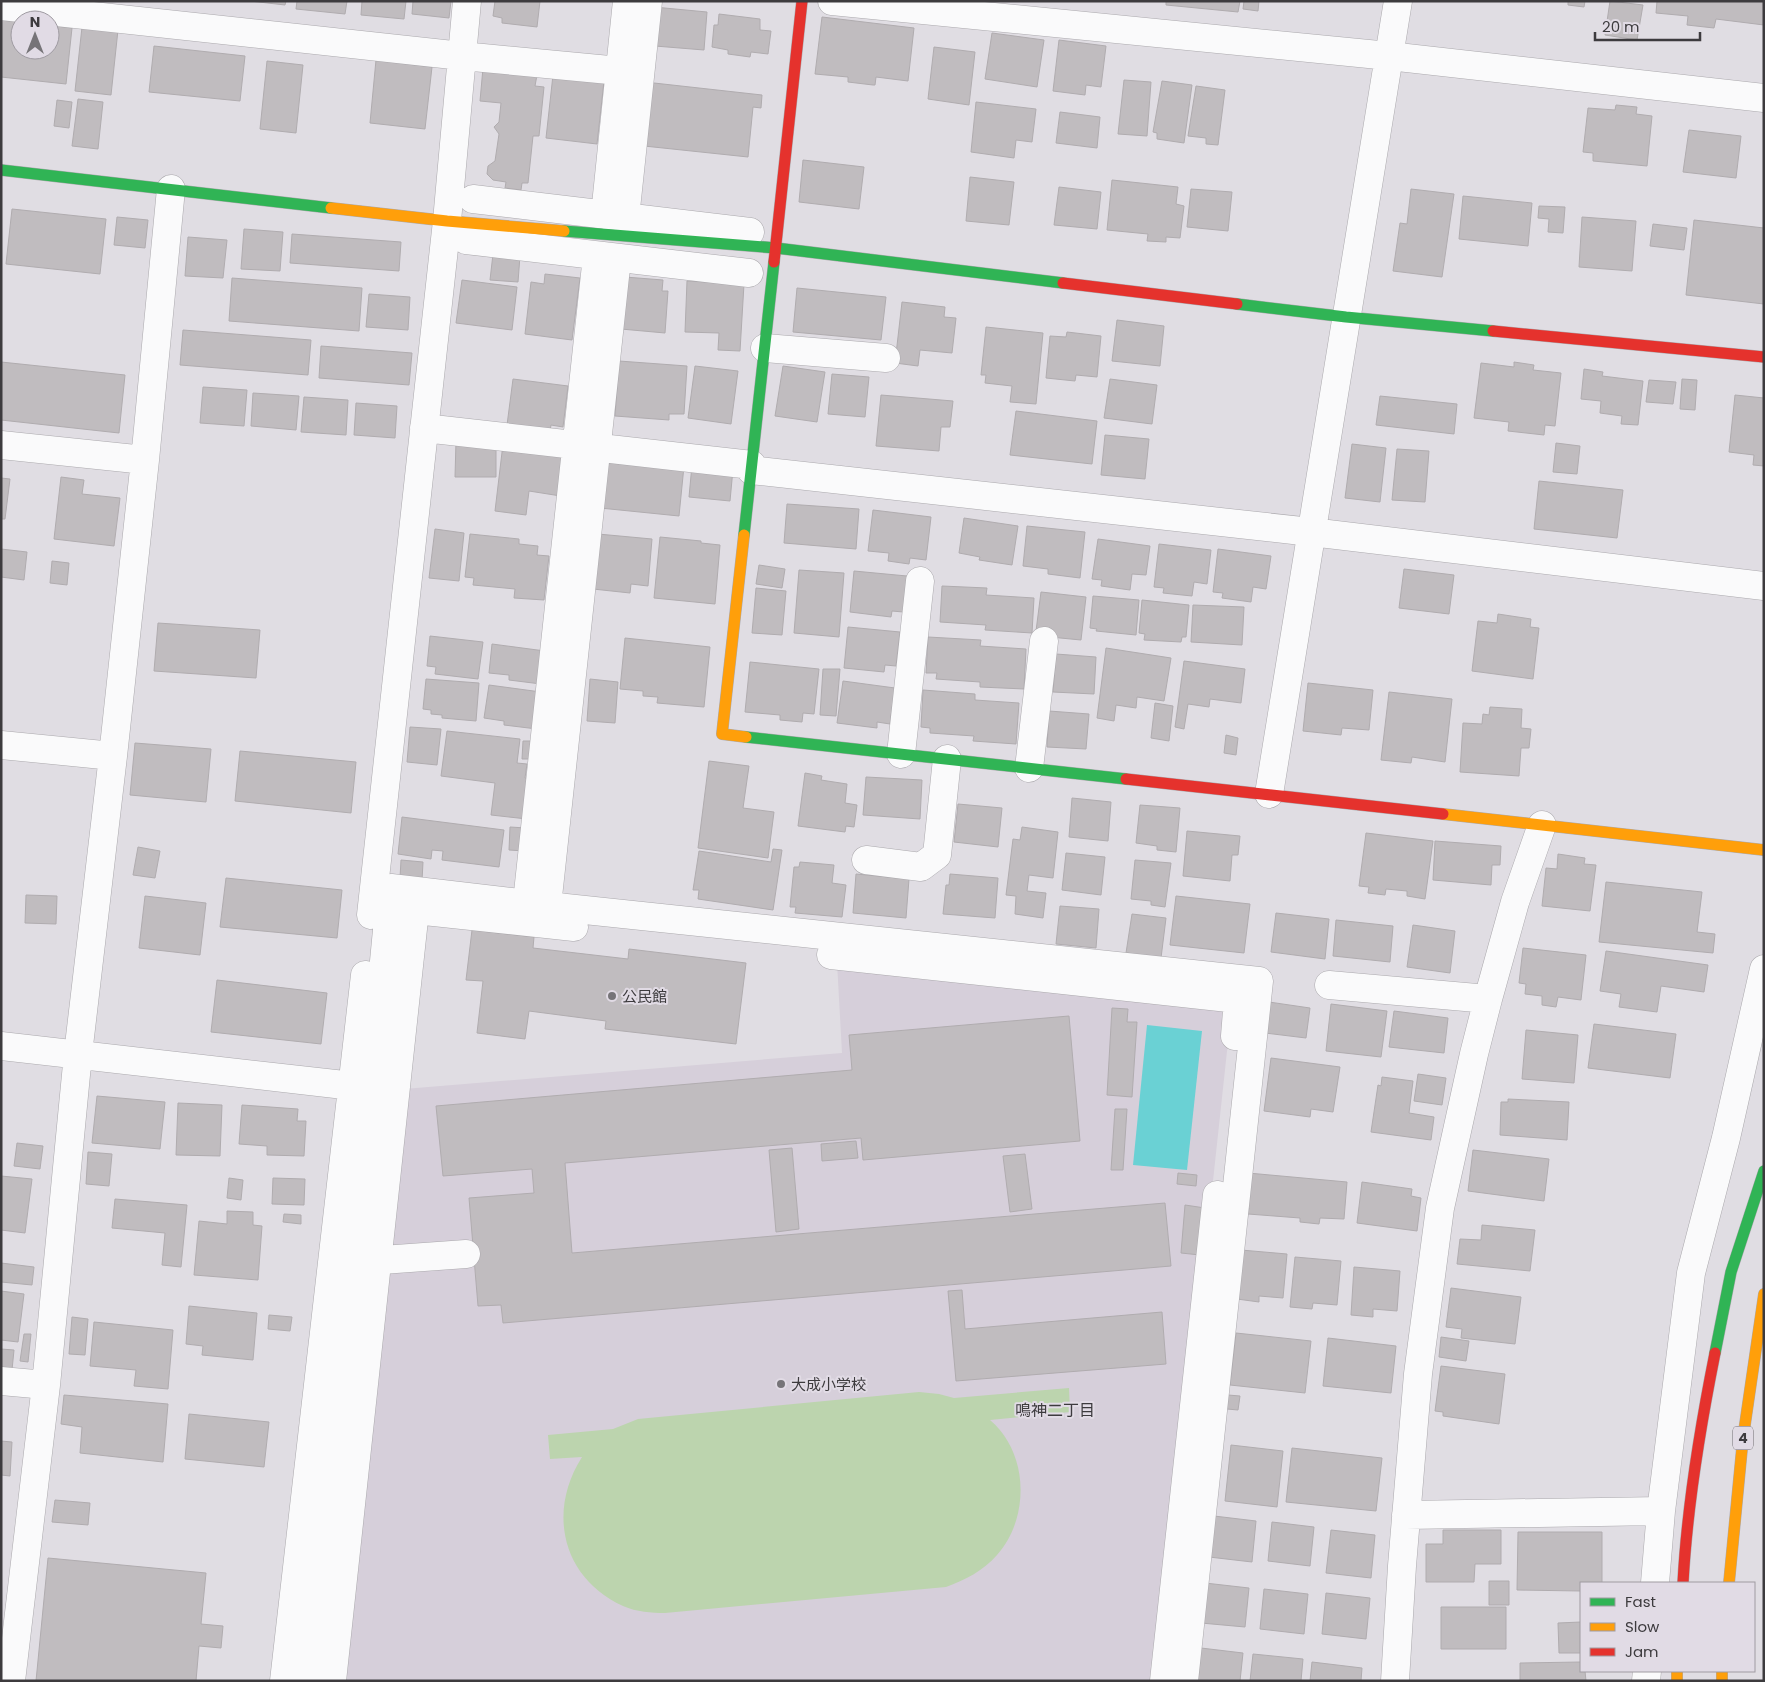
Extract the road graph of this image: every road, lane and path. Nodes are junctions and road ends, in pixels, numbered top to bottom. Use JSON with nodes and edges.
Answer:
{"nodes":[{"id":1,"x":133,"y":1,"type":"edge"},
{"id":2,"x":467,"y":1,"type":"edge"},
{"id":3,"x":627,"y":1,"type":"edge"},
{"id":4,"x":648,"y":1,"type":"edge"},
{"id":5,"x":802,"y":1,"type":"edge"},
{"id":6,"x":832,"y":1,"type":"edge"},
{"id":7,"x":1398,"y":1,"type":"edge"},
{"id":8,"x":1,"y":6,"type":"edge"},
{"id":9,"x":463,"y":46,"type":"junction"},
{"id":10,"x":1389,"y":56,"type":"junction"},
{"id":11,"x":621,"y":62,"type":"junction"},
{"id":12,"x":1764,"y":98,"type":"edge"},
{"id":13,"x":1,"y":170,"type":"edge"},
{"id":14,"x":171,"y":189,"type":"junction"},
{"id":15,"x":473,"y":199,"type":"dead end"},
{"id":16,"x":615,"y":217,"type":"junction"},
{"id":17,"x":447,"y":221,"type":"junction"},
{"id":18,"x":750,"y":232,"type":"dead end"},
{"id":19,"x":466,"y":240,"type":"dead end"},
{"id":20,"x":776,"y":248,"type":"junction"},
{"id":21,"x":607,"y":257,"type":"junction"},
{"id":22,"x":749,"y":273,"type":"dead end"},
{"id":23,"x":1346,"y":317,"type":"junction"},
{"id":24,"x":765,"y":348,"type":"junction"},
{"id":25,"x":1764,"y":357,"type":"edge"},
{"id":26,"x":886,"y":358,"type":"dead end"},
{"id":27,"x":424,"y":428,"type":"junction"},
{"id":28,"x":1,"y":445,"type":"edge"},
{"id":29,"x":586,"y":446,"type":"junction"},
{"id":30,"x":145,"y":460,"type":"junction"},
{"id":31,"x":751,"y":467,"type":"junction"},
{"id":32,"x":1311,"y":532,"type":"junction"},
{"id":33,"x":920,"y":581,"type":"dead end"},
{"id":34,"x":1764,"y":586,"type":"edge"},
{"id":35,"x":1044,"y":641,"type":"dead end"},
{"id":36,"x":1,"y":745,"type":"edge"},
{"id":37,"x":900,"y":754,"type":"junction"},
{"id":38,"x":113,"y":756,"type":"junction"},
{"id":39,"x":947,"y":759,"type":"junction"},
{"id":40,"x":1029,"y":768,"type":"junction"},
{"id":41,"x":1269,"y":794,"type":"junction"},
{"id":42,"x":1542,"y":825,"type":"junction"},
{"id":43,"x":1764,"y":850,"type":"edge"},
{"id":44,"x":866,"y":860,"type":"dead end"},
{"id":45,"x":537,"y":904,"type":"junction"},
{"id":46,"x":1764,"y":969,"type":"edge"},
{"id":47,"x":1329,"y":985,"type":"dead end"},
{"id":48,"x":1488,"y":999,"type":"junction"},
{"id":49,"x":1,"y":1046,"type":"edge"},
{"id":50,"x":78,"y":1054,"type":"junction"},
{"id":51,"x":353,"y":1086,"type":"junction"},
{"id":52,"x":1764,"y":1171,"type":"edge"},
{"id":53,"x":466,"y":1254,"type":"dead end"},
{"id":54,"x":382,"y":1260,"type":"dead end"},
{"id":55,"x":1764,"y":1294,"type":"edge"},
{"id":56,"x":1,"y":1380,"type":"edge"},
{"id":57,"x":46,"y":1385,"type":"junction"},
{"id":58,"x":1661,"y":1511,"type":"junction"},
{"id":59,"x":1406,"y":1515,"type":"junction"},
{"id":60,"x":1655,"y":1582,"type":"edge"},
{"id":61,"x":1683,"y":1582,"type":"edge"},
{"id":62,"x":1729,"y":1582,"type":"edge"},
{"id":63,"x":12,"y":1681,"type":"edge"},
{"id":64,"x":284,"y":1681,"type":"edge"},
{"id":65,"x":311,"y":1681,"type":"edge"},
{"id":66,"x":332,"y":1681,"type":"edge"},
{"id":67,"x":1164,"y":1681,"type":"edge"},
{"id":68,"x":1184,"y":1681,"type":"edge"},
{"id":69,"x":1395,"y":1681,"type":"edge"}],
"edges":[{"from":1,"to":9,"type":"street"},
{"from":2,"to":9,"type":"street"},
{"from":3,"to":11,"type":"street"},
{"from":4,"to":16,"type":"street"},
{"from":5,"to":20,"type":"main road"},
{"from":6,"to":10,"type":"street"},
{"from":7,"to":10,"type":"street"},
{"from":8,"to":9,"type":"street"},
{"from":9,"to":11,"type":"street"},
{"from":9,"to":17,"type":"street"},
{"from":10,"to":12,"type":"street"},
{"from":10,"to":23,"type":"street"},
{"from":11,"to":16,"type":"street"},
{"from":13,"to":14,"type":"main road"},
{"from":14,"to":17,"type":"main road"},
{"from":14,"to":30,"type":"street"},
{"from":15,"to":16,"type":"street"},
{"from":16,"to":18,"type":"street"},
{"from":17,"to":20,"type":"main road"},
{"from":17,"to":27,"type":"street"},
{"from":19,"to":21,"type":"street"},
{"from":20,"to":23,"type":"main road"},
{"from":20,"to":24,"type":"main road"},
{"from":21,"to":22,"type":"street"},
{"from":21,"to":29,"type":"street"},
{"from":23,"to":25,"type":"main road"},
{"from":23,"to":32,"type":"street"},
{"from":24,"to":26,"type":"street"},
{"from":24,"to":31,"type":"main road"},
{"from":27,"to":29,"type":"street"},
{"from":27,"to":51,"type":"street"},
{"from":28,"to":30,"type":"street"},
{"from":29,"to":31,"type":"street"},
{"from":29,"to":45,"type":"street"},
{"from":30,"to":38,"type":"street"},
{"from":31,"to":32,"type":"street"},
{"from":31,"to":37,"type":"main road"},
{"from":32,"to":34,"type":"street"},
{"from":32,"to":41,"type":"street"},
{"from":33,"to":37,"type":"street"},
{"from":35,"to":40,"type":"street"},
{"from":36,"to":38,"type":"street"},
{"from":37,"to":39,"type":"main road"},
{"from":38,"to":50,"type":"street"},
{"from":39,"to":40,"type":"main road"},
{"from":39,"to":44,"type":"street"},
{"from":40,"to":41,"type":"main road"},
{"from":41,"to":42,"type":"main road"},
{"from":42,"to":43,"type":"main road"},
{"from":42,"to":48,"type":"street"},
{"from":45,"to":65,"type":"street"},
{"from":45,"to":68,"type":"street"},
{"from":46,"to":58,"type":"street"},
{"from":47,"to":48,"type":"street"},
{"from":48,"to":59,"type":"street"},
{"from":49,"to":50,"type":"street"},
{"from":50,"to":51,"type":"street"},
{"from":50,"to":57,"type":"street"},
{"from":51,"to":64,"type":"street"},
{"from":52,"to":61,"type":"main road"},
{"from":53,"to":54,"type":"street"},
{"from":55,"to":62,"type":"main road","number":"4"},
{"from":56,"to":57,"type":"street"},
{"from":57,"to":63,"type":"street"},
{"from":58,"to":59,"type":"street"},
{"from":58,"to":60,"type":"street"},
{"from":59,"to":69,"type":"street"},
{"from":66,"to":67,"type":"street"}]}
